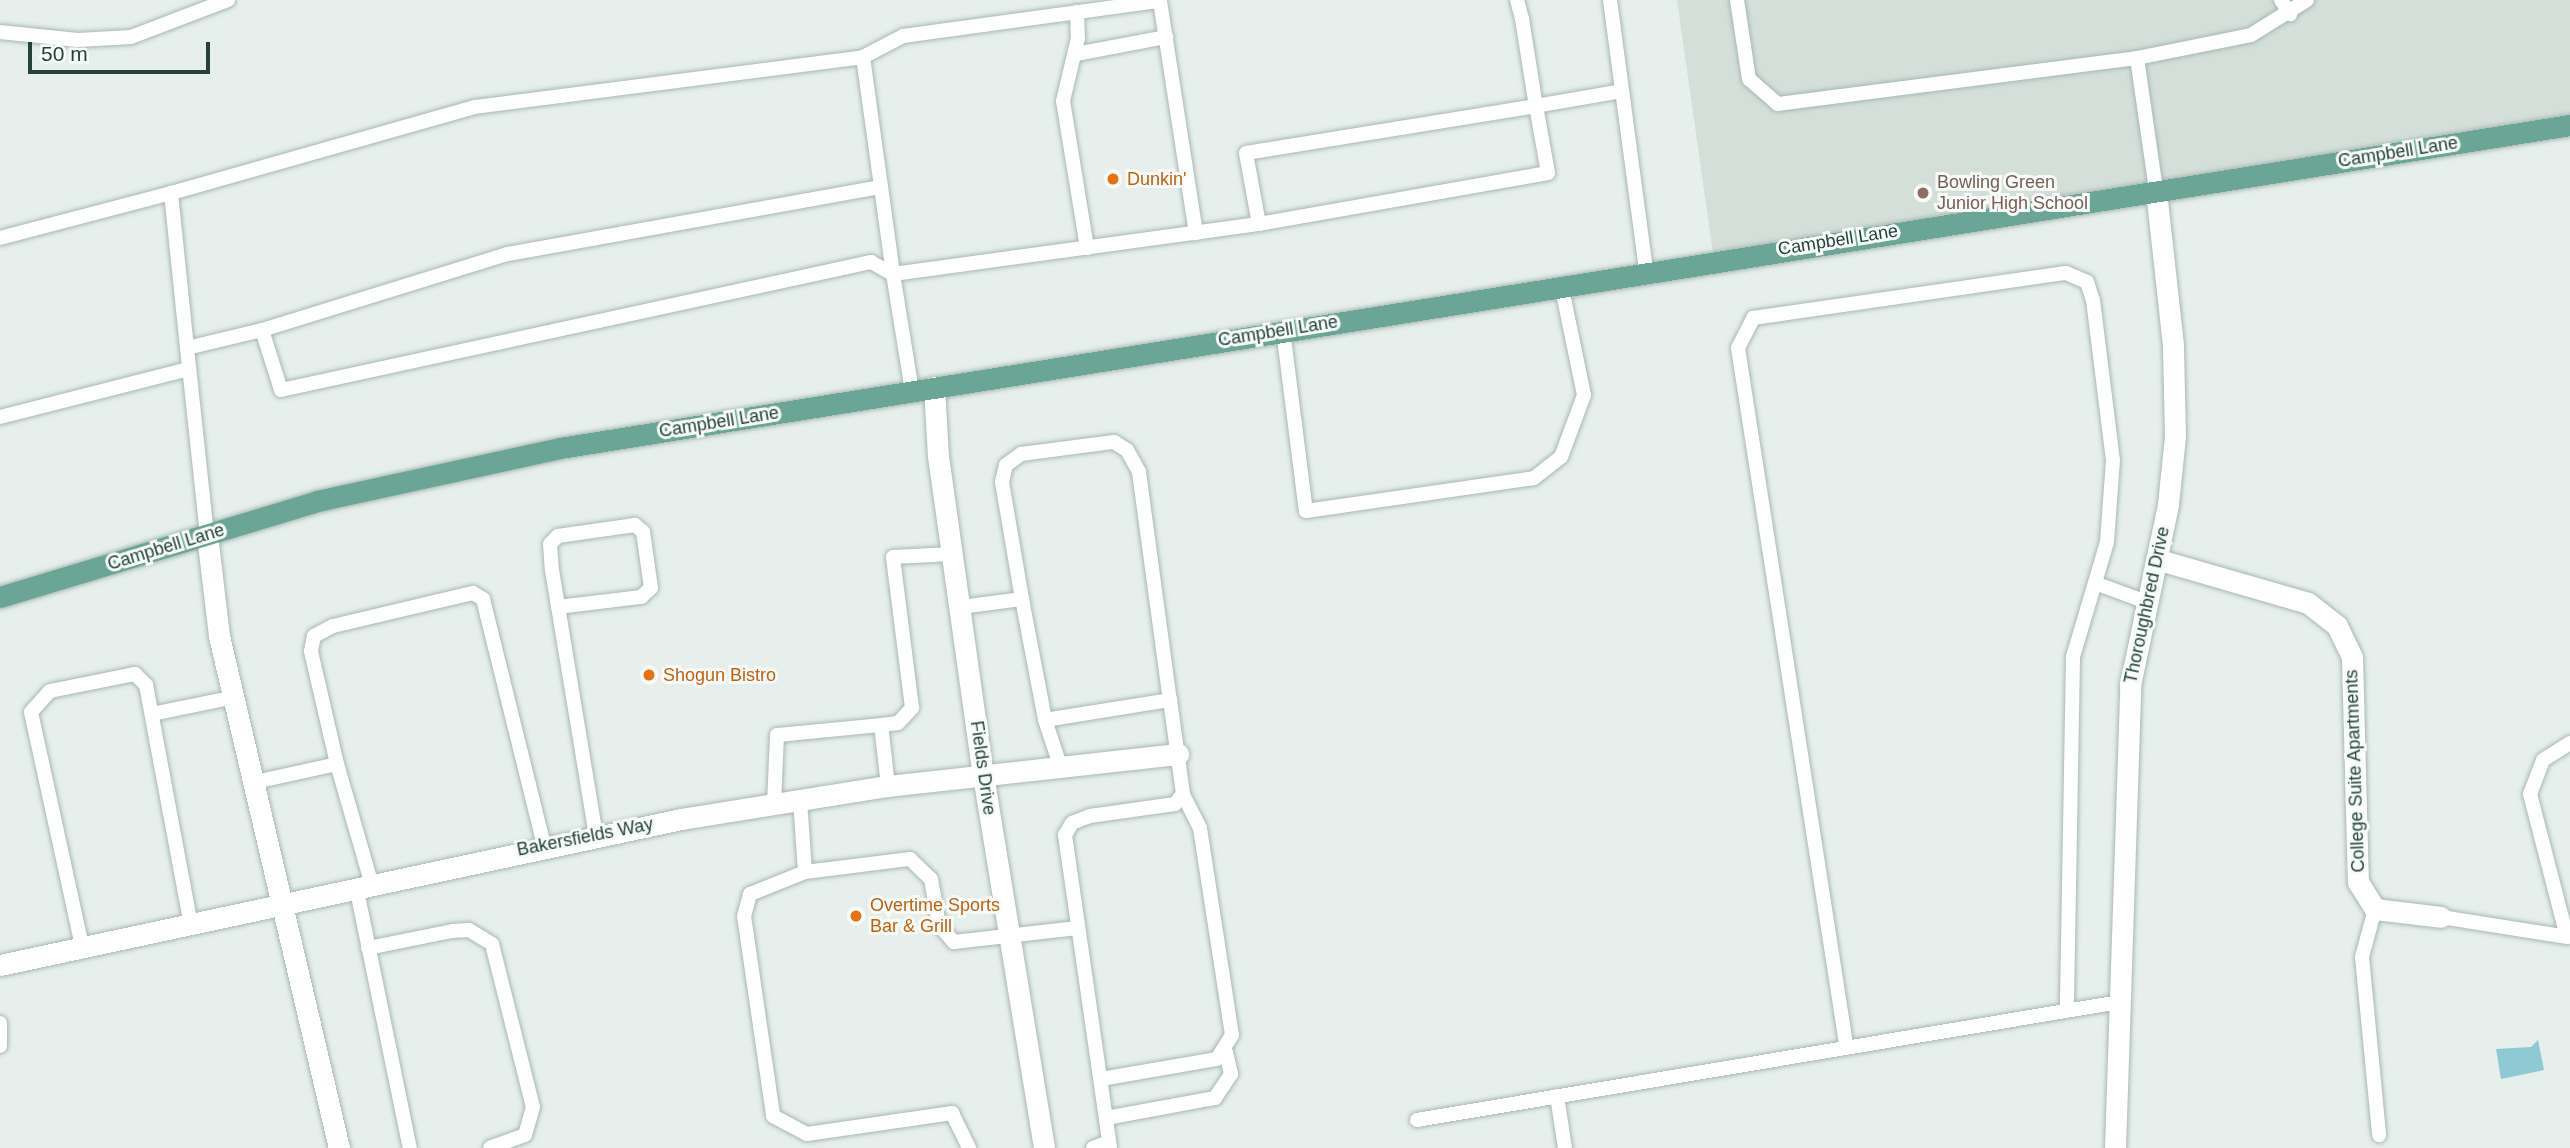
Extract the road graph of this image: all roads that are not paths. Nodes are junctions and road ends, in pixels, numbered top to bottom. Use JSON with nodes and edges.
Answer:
{"nodes":[{"id":1,"x":228,"y":0,"type":"edge"},
{"id":2,"x":1161,"y":0,"type":"edge"},
{"id":3,"x":1517,"y":0,"type":"edge"},
{"id":4,"x":1610,"y":0,"type":"edge"},
{"id":5,"x":1737,"y":0,"type":"edge"},
{"id":6,"x":2281,"y":0,"type":"edge"},
{"id":7,"x":2307,"y":0,"type":"edge"},
{"id":8,"x":1077,"y":12,"type":"junction"},
{"id":9,"x":2290,"y":14,"type":"junction"},
{"id":10,"x":0,"y":32,"type":"edge"},
{"id":11,"x":1166,"y":37,"type":"junction"},
{"id":12,"x":1076,"y":54,"type":"junction"},
{"id":13,"x":863,"y":57,"type":"junction"},
{"id":14,"x":2137,"y":58,"type":"junction"},
{"id":15,"x":1622,"y":92,"type":"junction"},
{"id":16,"x":1536,"y":106,"type":"junction"},
{"id":17,"x":2570,"y":125,"type":"edge"},
{"id":18,"x":881,"y":187,"type":"junction"},
{"id":19,"x":2156,"y":190,"type":"junction"},
{"id":20,"x":171,"y":193,"type":"junction"},
{"id":21,"x":1259,"y":224,"type":"junction"},
{"id":22,"x":1196,"y":233,"type":"junction"},
{"id":23,"x":0,"y":238,"type":"edge"},
{"id":24,"x":1087,"y":247,"type":"junction"},
{"id":25,"x":1646,"y":271,"type":"junction"},
{"id":26,"x":892,"y":274,"type":"junction"},
{"id":27,"x":1561,"y":284,"type":"junction"},
{"id":28,"x":261,"y":330,"type":"junction"},
{"id":29,"x":1283,"y":330,"type":"junction"},
{"id":30,"x":187,"y":348,"type":"junction"},
{"id":31,"x":189,"y":369,"type":"junction"},
{"id":32,"x":934,"y":387,"type":"junction"},
{"id":33,"x":912,"y":391,"type":"junction"},
{"id":34,"x":0,"y":417,"type":"edge"},
{"id":35,"x":207,"y":535,"type":"junction"},
{"id":36,"x":952,"y":554,"type":"junction"},
{"id":37,"x":2156,"y":559,"type":"junction"},
{"id":38,"x":2095,"y":583,"type":"junction"},
{"id":39,"x":0,"y":597,"type":"edge"},
{"id":40,"x":1022,"y":599,"type":"junction"},
{"id":41,"x":2144,"y":601,"type":"junction"},
{"id":42,"x":558,"y":607,"type":"junction"},
{"id":43,"x":961,"y":607,"type":"junction"},
{"id":44,"x":235,"y":697,"type":"junction"},
{"id":45,"x":1170,"y":700,"type":"junction"},
{"id":46,"x":152,"y":714,"type":"junction"},
{"id":47,"x":1045,"y":720,"type":"junction"},
{"id":48,"x":881,"y":725,"type":"junction"},
{"id":49,"x":2570,"y":743,"type":"edge"},
{"id":50,"x":1178,"y":754,"type":"junction"},
{"id":51,"x":338,"y":764,"type":"junction"},
{"id":52,"x":1060,"y":765,"type":"junction"},
{"id":53,"x":983,"y":775,"type":"junction"},
{"id":54,"x":255,"y":782,"type":"junction"},
{"id":55,"x":888,"y":786,"type":"junction"},
{"id":56,"x":1183,"y":794,"type":"junction"},
{"id":57,"x":800,"y":800,"type":"junction"},
{"id":58,"x":774,"y":804,"type":"junction"},
{"id":59,"x":596,"y":835,"type":"junction"},
{"id":60,"x":544,"y":845,"type":"junction"},
{"id":61,"x":805,"y":872,"type":"junction"},
{"id":62,"x":363,"y":884,"type":"junction"},
{"id":63,"x":281,"y":904,"type":"junction"},
{"id":64,"x":2375,"y":909,"type":"junction"},
{"id":65,"x":2441,"y":917,"type":"joint"},
{"id":66,"x":190,"y":921,"type":"junction"},
{"id":67,"x":1077,"y":928,"type":"junction"},
{"id":68,"x":2569,"y":937,"type":"edge"},
{"id":69,"x":1010,"y":939,"type":"junction"},
{"id":70,"x":82,"y":946,"type":"junction"},
{"id":71,"x":368,"y":948,"type":"junction"},
{"id":72,"x":3,"y":959,"type":"edge"},
{"id":73,"x":2119,"y":1002,"type":"junction"},
{"id":74,"x":2067,"y":1010,"type":"junction"},
{"id":75,"x":0,"y":1023,"type":"edge"},
{"id":76,"x":1846,"y":1044,"type":"junction"},
{"id":77,"x":0,"y":1046,"type":"edge"},
{"id":78,"x":1226,"y":1052,"type":"junction"},
{"id":79,"x":1101,"y":1079,"type":"junction"},
{"id":80,"x":1557,"y":1096,"type":"junction"},
{"id":81,"x":1106,"y":1118,"type":"junction"},
{"id":82,"x":1417,"y":1120,"type":"dead end"},
{"id":83,"x":2379,"y":1135,"type":"dead end"},
{"id":84,"x":1110,"y":1145,"type":"edge"},
{"id":85,"x":339,"y":1148,"type":"edge"},
{"id":86,"x":410,"y":1148,"type":"edge"},
{"id":87,"x":490,"y":1148,"type":"edge"},
{"id":88,"x":969,"y":1148,"type":"edge"},
{"id":89,"x":1044,"y":1148,"type":"edge"},
{"id":90,"x":1093,"y":1148,"type":"edge"},
{"id":91,"x":1565,"y":1148,"type":"edge"},
{"id":92,"x":2115,"y":1148,"type":"edge"}],
"edges":[{"from":1,"to":10,"type":"lane"},
{"from":2,"to":8,"type":"lane"},
{"from":2,"to":11,"type":"lane"},
{"from":3,"to":16,"type":"lane"},
{"from":4,"to":15,"type":"lane"},
{"from":5,"to":14,"type":"lane"},
{"from":6,"to":9,"type":"lane"},
{"from":7,"to":9,"type":"lane"},
{"from":8,"to":12,"type":"lane"},
{"from":8,"to":13,"type":"lane"},
{"from":9,"to":14,"type":"lane"},
{"from":11,"to":12,"type":"lane"},
{"from":11,"to":22,"type":"lane"},
{"from":12,"to":24,"type":"lane"},
{"from":13,"to":18,"type":"lane"},
{"from":13,"to":20,"type":"lane"},
{"from":14,"to":19,"type":"lane"},
{"from":15,"to":16,"type":"lane"},
{"from":15,"to":25,"type":"lane"},
{"from":16,"to":21,"type":"lane"},
{"from":16,"to":21,"type":"lane"},
{"from":17,"to":19,"type":"main road","name":"Campbell Lane"},
{"from":18,"to":26,"type":"lane"},
{"from":18,"to":28,"type":"lane"},
{"from":19,"to":25,"type":"main road","name":"Campbell Lane"},
{"from":19,"to":37,"type":"street","name":"Thoroughbred Drive"},
{"from":20,"to":23,"type":"lane"},
{"from":20,"to":30,"type":"lane"},
{"from":21,"to":22,"type":"lane"},
{"from":22,"to":24,"type":"lane"},
{"from":24,"to":26,"type":"lane"},
{"from":25,"to":27,"type":"main road","name":"Campbell Lane"},
{"from":26,"to":28,"type":"lane"},
{"from":26,"to":33,"type":"lane"},
{"from":27,"to":29,"type":"main road","name":"Campbell Lane"},
{"from":27,"to":29,"type":"lane"},
{"from":28,"to":30,"type":"lane"},
{"from":29,"to":32,"type":"main road","name":"Campbell Lane"},
{"from":30,"to":31,"type":"lane"},
{"from":31,"to":34,"type":"lane"},
{"from":31,"to":35,"type":"lane"},
{"from":32,"to":33,"type":"main road","name":"Campbell Lane"},
{"from":32,"to":36,"type":"street","name":"Fields Drive"},
{"from":33,"to":35,"type":"main road","name":"Campbell Lane"},
{"from":35,"to":39,"type":"main road","name":"Campbell Lane"},
{"from":35,"to":44,"type":"street"},
{"from":36,"to":43,"type":"street","name":"Fields Drive"},
{"from":36,"to":48,"type":"lane"},
{"from":37,"to":41,"type":"street","name":"Thoroughbred Drive"},
{"from":37,"to":64,"type":"street","name":"College Suite Apartments"},
{"from":38,"to":41,"type":"lane"},
{"from":38,"to":74,"type":"lane"},
{"from":38,"to":76,"type":"lane"},
{"from":40,"to":43,"type":"lane"},
{"from":40,"to":45,"type":"lane"},
{"from":40,"to":47,"type":"lane"},
{"from":41,"to":73,"type":"street","name":"Thoroughbred Drive"},
{"from":42,"to":42,"type":"lane"},
{"from":42,"to":59,"type":"lane"},
{"from":43,"to":53,"type":"street","name":"Fields Drive"},
{"from":44,"to":46,"type":"lane"},
{"from":44,"to":54,"type":"street"},
{"from":45,"to":47,"type":"lane"},
{"from":45,"to":50,"type":"lane"},
{"from":46,"to":66,"type":"lane"},
{"from":46,"to":70,"type":"lane"},
{"from":47,"to":52,"type":"lane"},
{"from":48,"to":55,"type":"lane"},
{"from":48,"to":58,"type":"lane"},
{"from":49,"to":68,"type":"lane"},
{"from":50,"to":52,"type":"street","name":"Bakersfields Way"},
{"from":50,"to":56,"type":"lane"},
{"from":51,"to":54,"type":"lane"},
{"from":51,"to":60,"type":"lane"},
{"from":51,"to":62,"type":"lane"},
{"from":52,"to":53,"type":"street","name":"Bakersfields Way"},
{"from":53,"to":55,"type":"street","name":"Bakersfields Way"},
{"from":53,"to":69,"type":"street","name":"Fields Drive"},
{"from":54,"to":63,"type":"street"},
{"from":55,"to":57,"type":"street","name":"Bakersfields Way"},
{"from":56,"to":67,"type":"lane"},
{"from":56,"to":78,"type":"lane"},
{"from":57,"to":58,"type":"street","name":"Bakersfields Way"},
{"from":57,"to":61,"type":"lane"},
{"from":58,"to":59,"type":"street","name":"Bakersfields Way"},
{"from":59,"to":60,"type":"street","name":"Bakersfields Way"},
{"from":60,"to":62,"type":"street","name":"Bakersfields Way"},
{"from":61,"to":69,"type":"lane"},
{"from":61,"to":88,"type":"lane"},
{"from":62,"to":63,"type":"street","name":"Bakersfields Way"},
{"from":62,"to":71,"type":"lane"},
{"from":63,"to":66,"type":"street","name":"Bakersfields Way"},
{"from":63,"to":85,"type":"street"},
{"from":64,"to":65,"type":"street"},
{"from":64,"to":83,"type":"lane"},
{"from":65,"to":68,"type":"lane"},
{"from":66,"to":70,"type":"street","name":"Bakersfields Way"},
{"from":67,"to":69,"type":"lane"},
{"from":67,"to":79,"type":"lane"},
{"from":69,"to":89,"type":"street","name":"Fields Drive"},
{"from":70,"to":72,"type":"street","name":"Bakersfields Way"},
{"from":71,"to":86,"type":"lane"},
{"from":71,"to":87,"type":"lane"},
{"from":73,"to":74,"type":"lane"},
{"from":73,"to":92,"type":"street","name":"Thoroughbred Drive"},
{"from":74,"to":76,"type":"lane"},
{"from":75,"to":77,"type":"lane"},
{"from":76,"to":80,"type":"lane"},
{"from":78,"to":79,"type":"lane"},
{"from":78,"to":81,"type":"lane"},
{"from":79,"to":81,"type":"lane"},
{"from":80,"to":82,"type":"lane"},
{"from":80,"to":91,"type":"lane"},
{"from":81,"to":84,"type":"lane"},
{"from":84,"to":90,"type":"lane"}]}
